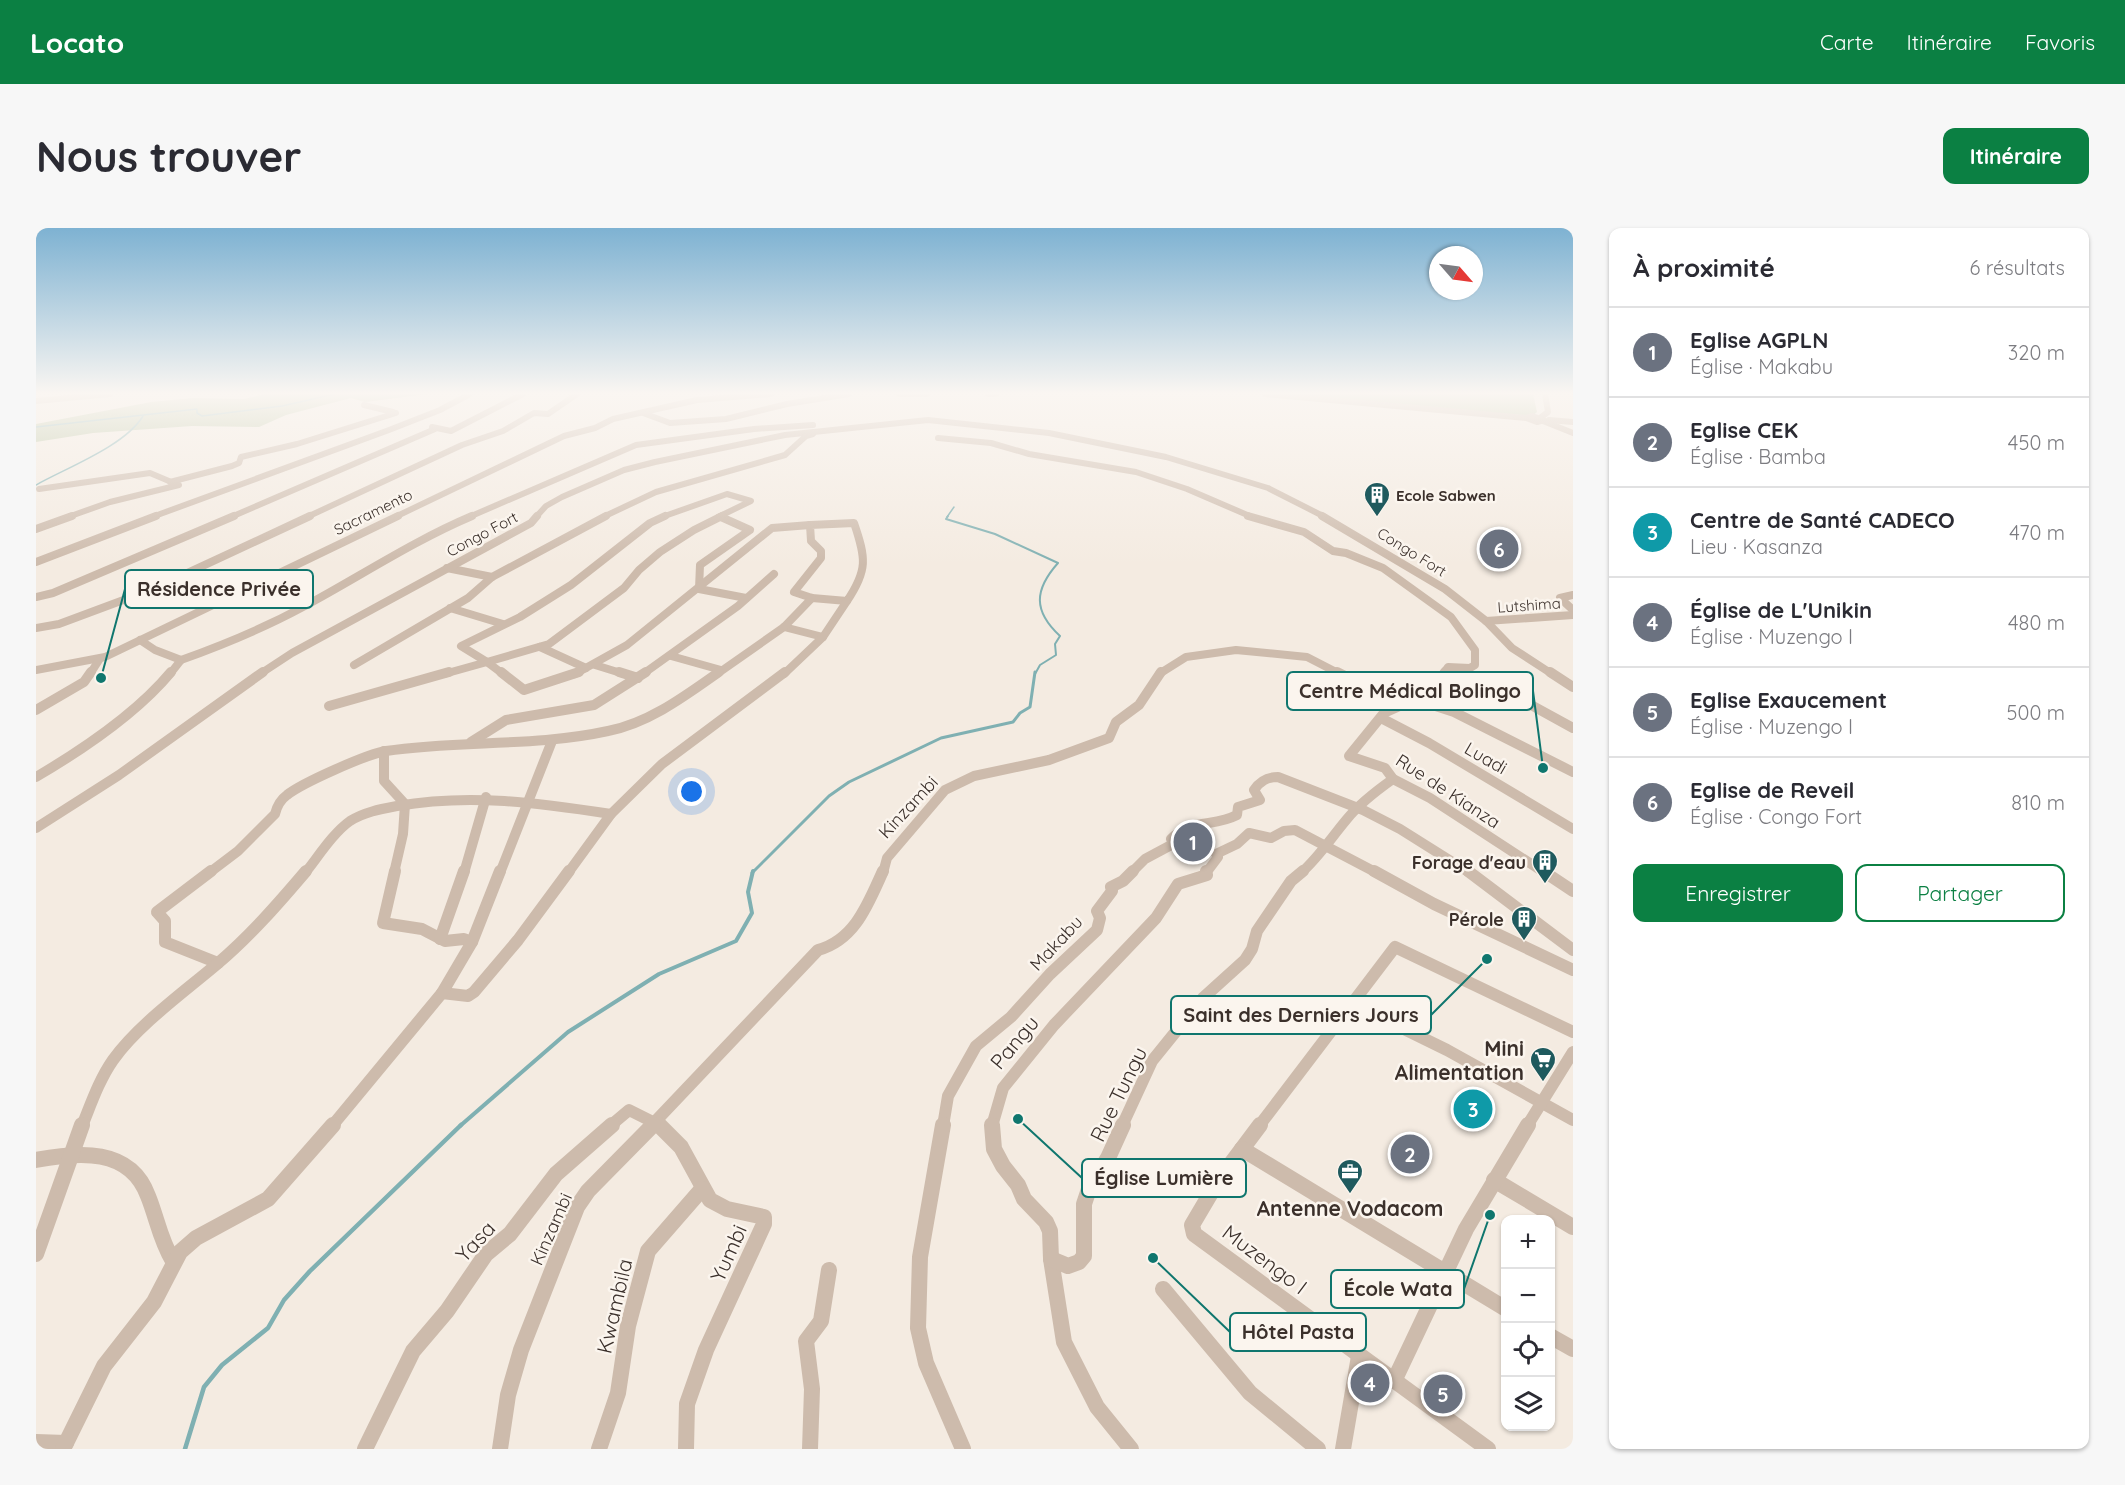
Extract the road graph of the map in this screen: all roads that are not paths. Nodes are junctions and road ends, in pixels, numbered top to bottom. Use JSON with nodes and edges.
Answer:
{"nodes":[{"id":1,"x":267,"y":451,"type":"edge"},
{"id":2,"x":328,"y":451,"type":"edge"},
{"id":3,"x":384,"y":451,"type":"edge"},
{"id":4,"x":449,"y":451,"type":"edge"},
{"id":5,"x":533,"y":451,"type":"edge"},
{"id":6,"x":622,"y":451,"type":"edge"},
{"id":7,"x":711,"y":451,"type":"edge"},
{"id":8,"x":789,"y":451,"type":"edge"},
{"id":9,"x":1020,"y":451,"type":"edge"},
{"id":10,"x":1142,"y":451,"type":"edge"},
{"id":11,"x":170,"y":482,"type":"junction"},
{"id":12,"x":39,"y":489,"type":"dead end"},
{"id":13,"x":721,"y":517,"type":"junction"},
{"id":14,"x":810,"y":525,"type":"junction"},
{"id":15,"x":36,"y":529,"type":"edge"},
{"id":16,"x":36,"y":562,"type":"edge"},
{"id":17,"x":447,"y":568,"type":"junction"},
{"id":18,"x":774,"y":574,"type":"dead end"},
{"id":19,"x":492,"y":577,"type":"junction"},
{"id":20,"x":700,"y":589,"type":"junction"},
{"id":21,"x":1573,"y":595,"type":"edge"},
{"id":22,"x":36,"y":597,"type":"edge"},
{"id":23,"x":746,"y":598,"type":"junction"},
{"id":24,"x":812,"y":598,"type":"junction"},
{"id":25,"x":849,"y":601,"type":"junction"},
{"id":26,"x":450,"y":608,"type":"junction"},
{"id":27,"x":1573,"y":612,"type":"edge"},
{"id":28,"x":1486,"y":621,"type":"junction"},
{"id":29,"x":503,"y":624,"type":"junction"},
{"id":30,"x":784,"y":627,"type":"junction"},
{"id":31,"x":36,"y":628,"type":"edge"},
{"id":32,"x":823,"y":637,"type":"junction"},
{"id":33,"x":140,"y":640,"type":"junction"},
{"id":34,"x":540,"y":647,"type":"junction"},
{"id":35,"x":671,"y":656,"type":"junction"},
{"id":36,"x":99,"y":660,"type":"junction"},
{"id":37,"x":181,"y":660,"type":"junction"},
{"id":38,"x":486,"y":661,"type":"junction"},
{"id":39,"x":354,"y":665,"type":"dead end"},
{"id":40,"x":590,"y":666,"type":"junction"},
{"id":41,"x":36,"y":670,"type":"edge"},
{"id":42,"x":721,"y":670,"type":"junction"},
{"id":43,"x":638,"y":678,"type":"junction"},
{"id":44,"x":1573,"y":687,"type":"edge"},
{"id":45,"x":1500,"y":688,"type":"dead end"},
{"id":46,"x":1416,"y":700,"type":"junction"},
{"id":47,"x":329,"y":706,"type":"dead end"},
{"id":48,"x":36,"y":710,"type":"edge"},
{"id":49,"x":1381,"y":718,"type":"junction"},
{"id":50,"x":1573,"y":728,"type":"edge"},
{"id":51,"x":552,"y":741,"type":"junction"},
{"id":52,"x":471,"y":742,"type":"junction"},
{"id":53,"x":384,"y":751,"type":"junction"},
{"id":54,"x":1573,"y":772,"type":"edge"},
{"id":55,"x":36,"y":777,"type":"edge"},
{"id":56,"x":1393,"y":778,"type":"junction"},
{"id":57,"x":486,"y":797,"type":"junction"},
{"id":58,"x":527,"y":801,"type":"junction"},
{"id":59,"x":405,"y":804,"type":"junction"},
{"id":60,"x":1360,"y":807,"type":"junction"},
{"id":61,"x":611,"y":814,"type":"junction"},
{"id":62,"x":36,"y":828,"type":"edge"},
{"id":63,"x":1573,"y":829,"type":"edge"},
{"id":64,"x":1329,"y":845,"type":"junction"},
{"id":65,"x":1573,"y":891,"type":"edge"},
{"id":66,"x":440,"y":939,"type":"junction"},
{"id":67,"x":472,"y":942,"type":"junction"},
{"id":68,"x":1573,"y":950,"type":"edge"},
{"id":69,"x":219,"y":963,"type":"junction"},
{"id":70,"x":1573,"y":970,"type":"edge"},
{"id":71,"x":442,"y":993,"type":"junction"},
{"id":72,"x":1351,"y":1004,"type":"junction"},
{"id":73,"x":1573,"y":1032,"type":"edge"},
{"id":74,"x":1573,"y":1052,"type":"edge"},
{"id":75,"x":1544,"y":1104,"type":"junction"},
{"id":76,"x":1573,"y":1120,"type":"edge"},
{"id":77,"x":657,"y":1122,"type":"junction"},
{"id":78,"x":1242,"y":1149,"type":"junction"},
{"id":79,"x":71,"y":1152,"type":"junction"},
{"id":80,"x":36,"y":1160,"type":"edge"},
{"id":81,"x":1494,"y":1180,"type":"junction"},
{"id":82,"x":702,"y":1189,"type":"junction"},
{"id":83,"x":1573,"y":1227,"type":"edge"},
{"id":84,"x":36,"y":1254,"type":"edge"},
{"id":85,"x":1051,"y":1259,"type":"junction"},
{"id":86,"x":173,"y":1261,"type":"junction"},
{"id":87,"x":829,"y":1270,"type":"dead end"},
{"id":88,"x":1444,"y":1273,"type":"junction"},
{"id":89,"x":1163,"y":1289,"type":"dead end"},
{"id":90,"x":1501,"y":1306,"type":"edge"},
{"id":91,"x":1555,"y":1338,"type":"edge"},
{"id":92,"x":1573,"y":1349,"type":"edge"},
{"id":93,"x":1359,"y":1356,"type":"junction"},
{"id":94,"x":1394,"y":1381,"type":"junction"},
{"id":95,"x":36,"y":1442,"type":"edge"},
{"id":96,"x":65,"y":1446,"type":"edge"},
{"id":97,"x":365,"y":1449,"type":"edge"},
{"id":98,"x":500,"y":1449,"type":"edge"},
{"id":99,"x":599,"y":1449,"type":"edge"},
{"id":100,"x":686,"y":1449,"type":"edge"},
{"id":101,"x":810,"y":1449,"type":"edge"},
{"id":102,"x":963,"y":1449,"type":"edge"},
{"id":103,"x":1131,"y":1449,"type":"edge"},
{"id":104,"x":1318,"y":1449,"type":"edge"},
{"id":105,"x":1343,"y":1449,"type":"edge"},
{"id":106,"x":1488,"y":1449,"type":"edge"}],
"edges":[{"from":1,"to":11,"type":"street"},
{"from":2,"to":16,"type":"street"},
{"from":3,"to":22,"type":"street"},
{"from":4,"to":31,"type":"street"},
{"from":5,"to":33,"type":"street","name":"Sacramento"},
{"from":6,"to":37,"type":"street"},
{"from":7,"to":17,"type":"street","name":"Congo Fort"},
{"from":8,"to":19,"type":"street"},
{"from":9,"to":46,"type":"street","name":"Rue de Kianza"},
{"from":10,"to":28,"type":"street","name":"Congo Fort"},
{"from":11,"to":12,"type":"street"},
{"from":11,"to":15,"type":"street"},
{"from":13,"to":20,"type":"street"},
{"from":13,"to":29,"type":"street"},
{"from":13,"to":34,"type":"street"},
{"from":14,"to":20,"type":"street"},
{"from":14,"to":24,"type":"street"},
{"from":14,"to":25,"type":"street"},
{"from":17,"to":19,"type":"street"},
{"from":17,"to":62,"type":"street","name":"Congo Fort"},
{"from":18,"to":23,"type":"street"},
{"from":19,"to":26,"type":"street"},
{"from":20,"to":23,"type":"street"},
{"from":20,"to":40,"type":"street"},
{"from":21,"to":27,"type":"street"},
{"from":23,"to":35,"type":"street"},
{"from":24,"to":25,"type":"street"},
{"from":24,"to":30,"type":"street"},
{"from":25,"to":32,"type":"street"},
{"from":26,"to":29,"type":"street"},
{"from":26,"to":39,"type":"street"},
{"from":27,"to":28,"type":"street","name":"Lutshima"},
{"from":28,"to":44,"type":"street","name":"Congo Fort"},
{"from":29,"to":38,"type":"street"},
{"from":30,"to":32,"type":"street"},
{"from":30,"to":42,"type":"street"},
{"from":32,"to":61,"type":"street"},
{"from":33,"to":36,"type":"street","name":"Sacramento"},
{"from":33,"to":37,"type":"street"},
{"from":34,"to":38,"type":"street"},
{"from":34,"to":40,"type":"street"},
{"from":35,"to":42,"type":"street"},
{"from":35,"to":43,"type":"street"},
{"from":36,"to":41,"type":"street","name":"Sacramento"},
{"from":36,"to":48,"type":"street"},
{"from":37,"to":55,"type":"street"},
{"from":38,"to":40,"type":"street"},
{"from":38,"to":47,"type":"street"},
{"from":40,"to":43,"type":"street"},
{"from":42,"to":51,"type":"street"},
{"from":43,"to":52,"type":"street"},
{"from":45,"to":50,"type":"street"},
{"from":46,"to":49,"type":"street","name":"Rue de Kianza"},
{"from":46,"to":54,"type":"street","name":"Kinzambi"},
{"from":46,"to":77,"type":"street","name":"Kinzambi"},
{"from":49,"to":56,"type":"street","name":"Rue de Kianza"},
{"from":49,"to":63,"type":"street","name":"Luadi"},
{"from":51,"to":52,"type":"street"},
{"from":51,"to":58,"type":"street"},
{"from":52,"to":53,"type":"street"},
{"from":53,"to":59,"type":"street"},
{"from":53,"to":69,"type":"street"},
{"from":56,"to":60,"type":"street","name":"Rue Tungu"},
{"from":56,"to":65,"type":"street","name":"Rue de Kianza"},
{"from":57,"to":58,"type":"street"},
{"from":57,"to":59,"type":"street"},
{"from":57,"to":66,"type":"street"},
{"from":58,"to":61,"type":"street"},
{"from":58,"to":67,"type":"street"},
{"from":59,"to":66,"type":"street"},
{"from":59,"to":69,"type":"street"},
{"from":60,"to":64,"type":"street","name":"Rue Tungu"},
{"from":60,"to":68,"type":"street","name":"Makabu"},
{"from":60,"to":102,"type":"street","name":"Makabu"},
{"from":61,"to":71,"type":"street"},
{"from":64,"to":70,"type":"street","name":"Pangu"},
{"from":64,"to":85,"type":"street","name":"Rue Tungu"},
{"from":64,"to":85,"type":"street","name":"Pangu"},
{"from":66,"to":67,"type":"street"},
{"from":67,"to":71,"type":"street"},
{"from":69,"to":79,"type":"street"},
{"from":71,"to":86,"type":"street"},
{"from":72,"to":73,"type":"street"},
{"from":72,"to":75,"type":"street"},
{"from":72,"to":78,"type":"street"},
{"from":74,"to":75,"type":"street"},
{"from":75,"to":76,"type":"street"},
{"from":75,"to":81,"type":"street"},
{"from":77,"to":82,"type":"street","name":"Yumbi"},
{"from":77,"to":97,"type":"street","name":"Yasa"},
{"from":77,"to":98,"type":"street","name":"Kinzambi"},
{"from":78,"to":88,"type":"street"},
{"from":78,"to":93,"type":"street","name":"Muzengo I"},
{"from":79,"to":80,"type":"street"},
{"from":79,"to":84,"type":"street"},
{"from":79,"to":86,"type":"street"},
{"from":81,"to":83,"type":"street"},
{"from":81,"to":88,"type":"street"},
{"from":82,"to":99,"type":"street","name":"Kwambila"},
{"from":82,"to":100,"type":"street","name":"Yumbi"},
{"from":85,"to":103,"type":"street","name":"Pangu"},
{"from":86,"to":96,"type":"street"},
{"from":87,"to":101,"type":"street"},
{"from":88,"to":90,"type":"street"},
{"from":88,"to":94,"type":"street"},
{"from":89,"to":104,"type":"street"},
{"from":91,"to":92,"type":"street"},
{"from":93,"to":94,"type":"street","name":"Muzengo I"},
{"from":93,"to":105,"type":"street"},
{"from":94,"to":106,"type":"street","name":"Muzengo I"},
{"from":95,"to":96,"type":"street"}]}
